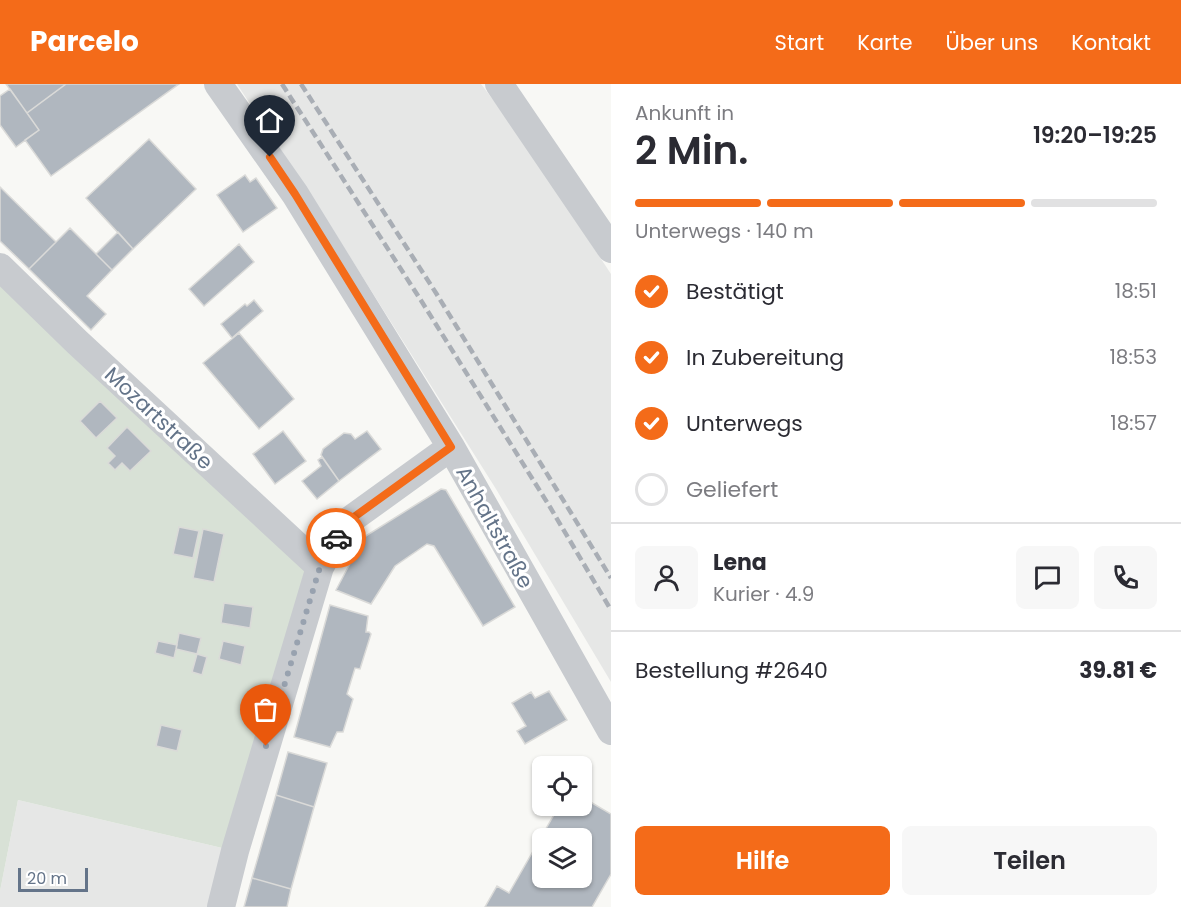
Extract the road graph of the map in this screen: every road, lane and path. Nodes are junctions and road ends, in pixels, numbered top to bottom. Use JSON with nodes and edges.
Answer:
{"nodes":[{"id":1,"x":218,"y":84,"type":"edge"},
{"id":2,"x":499,"y":84,"type":"edge"},
{"id":3,"x":611,"y":249,"type":"edge"},
{"id":4,"x":0,"y":267,"type":"edge"},
{"id":5,"x":451,"y":447,"type":"junction"},
{"id":6,"x":320,"y":567,"type":"junction"},
{"id":7,"x":611,"y":731,"type":"edge"},
{"id":8,"x":221,"y":907,"type":"edge"}],
"edges":[{"from":1,"to":5,"type":"street","name":"Anhaltstraße"},
{"from":2,"to":3,"type":"street"},
{"from":4,"to":6,"type":"street","name":"Mozartstraße"},
{"from":5,"to":6,"type":"street"},
{"from":5,"to":7,"type":"street","name":"Anhaltstraße"},
{"from":6,"to":8,"type":"street"}]}
